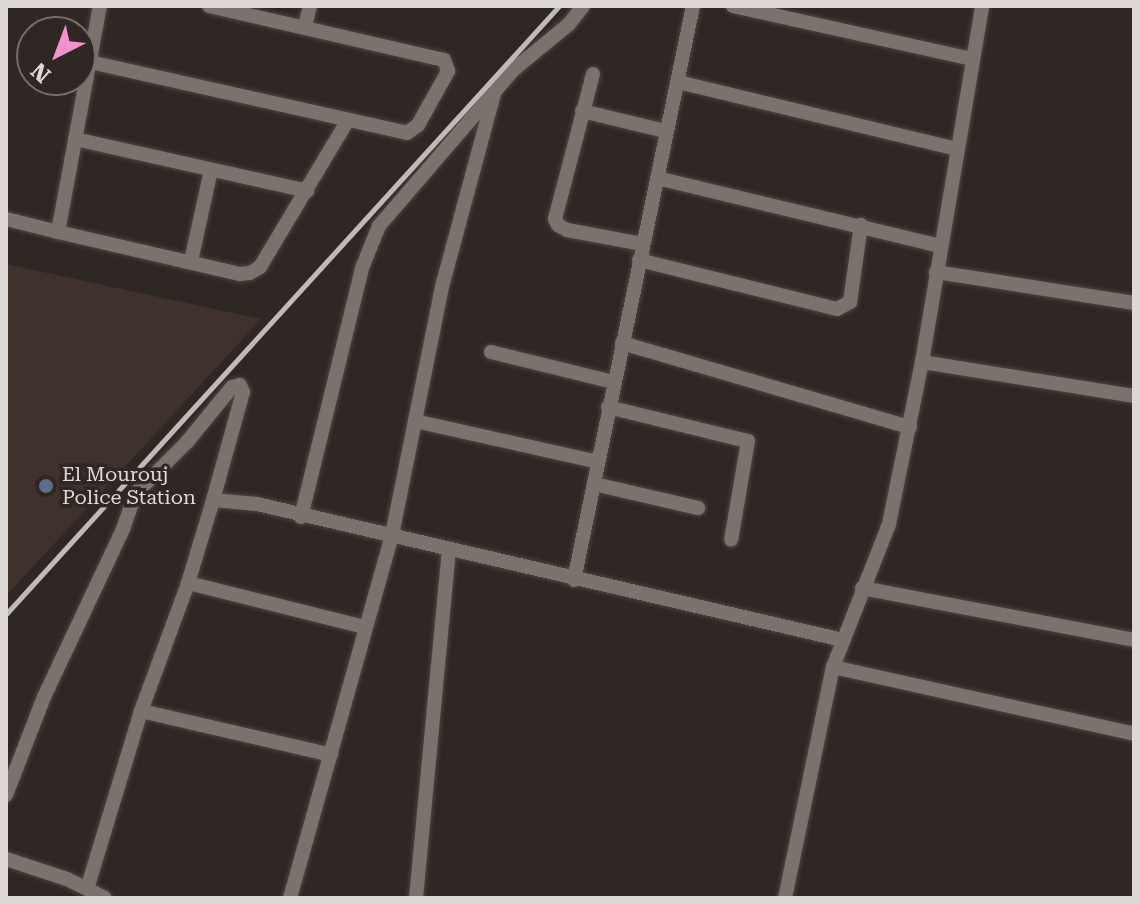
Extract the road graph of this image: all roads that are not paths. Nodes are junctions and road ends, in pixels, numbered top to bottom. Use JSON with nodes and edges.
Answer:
{"nodes":[{"id":1,"x":100,"y":6,"type":"edge"},
{"id":2,"x":209,"y":6,"type":"edge"},
{"id":3,"x":310,"y":6,"type":"edge"},
{"id":4,"x":583,"y":6,"type":"edge"},
{"id":5,"x":693,"y":6,"type":"edge"},
{"id":6,"x":733,"y":6,"type":"edge"},
{"id":7,"x":982,"y":6,"type":"edge"},
{"id":8,"x":305,"y":26,"type":"junction"},
{"id":9,"x":96,"y":28,"type":"edge"},
{"id":10,"x":973,"y":59,"type":"junction"},
{"id":11,"x":96,"y":63,"type":"edge"},
{"id":12,"x":593,"y":74,"type":"dead end"},
{"id":13,"x":678,"y":82,"type":"junction"},
{"id":14,"x":495,"y":90,"type":"junction"},
{"id":15,"x":83,"y":96,"type":"edge"},
{"id":16,"x":582,"y":111,"type":"junction"},
{"id":17,"x":348,"y":120,"type":"junction"},
{"id":18,"x":665,"y":131,"type":"junction"},
{"id":19,"x":75,"y":139,"type":"junction"},
{"id":20,"x":957,"y":149,"type":"junction"},
{"id":21,"x":211,"y":170,"type":"junction"},
{"id":22,"x":657,"y":178,"type":"junction"},
{"id":23,"x":307,"y":191,"type":"junction"},
{"id":24,"x":6,"y":219,"type":"edge"},
{"id":25,"x":861,"y":225,"type":"junction"},
{"id":26,"x":58,"y":232,"type":"junction"},
{"id":27,"x":642,"y":244,"type":"junction"},
{"id":28,"x":941,"y":246,"type":"junction"},
{"id":29,"x":639,"y":260,"type":"junction"},
{"id":30,"x":191,"y":261,"type":"junction"},
{"id":31,"x":936,"y":272,"type":"junction"},
{"id":32,"x":1134,"y":303,"type":"edge"},
{"id":33,"x":622,"y":343,"type":"junction"},
{"id":34,"x":491,"y":352,"type":"dead end"},
{"id":35,"x":922,"y":362,"type":"junction"},
{"id":36,"x":613,"y":382,"type":"junction"},
{"id":37,"x":1134,"y":396,"type":"edge"},
{"id":38,"x":608,"y":407,"type":"junction"},
{"id":39,"x":415,"y":421,"type":"junction"},
{"id":40,"x":910,"y":427,"type":"junction"},
{"id":41,"x":598,"y":462,"type":"junction"},
{"id":42,"x":594,"y":484,"type":"junction"},
{"id":43,"x":213,"y":500,"type":"junction"},
{"id":44,"x":698,"y":508,"type":"dead end"},
{"id":45,"x":301,"y":517,"type":"junction"},
{"id":46,"x":392,"y":535,"type":"junction"},
{"id":47,"x":731,"y":540,"type":"dead end"},
{"id":48,"x":449,"y":549,"type":"junction"},
{"id":49,"x":574,"y":580,"type":"junction"},
{"id":50,"x":188,"y":583,"type":"junction"},
{"id":51,"x":862,"y":588,"type":"junction"},
{"id":52,"x":365,"y":627,"type":"junction"},
{"id":53,"x":843,"y":640,"type":"junction"},
{"id":54,"x":1134,"y":640,"type":"edge"},
{"id":55,"x":833,"y":667,"type":"junction"},
{"id":56,"x":141,"y":711,"type":"junction"},
{"id":57,"x":1134,"y":734,"type":"edge"},
{"id":58,"x":331,"y":755,"type":"junction"},
{"id":59,"x":6,"y":795,"type":"edge"},
{"id":60,"x":6,"y":859,"type":"edge"},
{"id":61,"x":87,"y":889,"type":"junction"},
{"id":62,"x":105,"y":898,"type":"edge"},
{"id":63,"x":290,"y":898,"type":"edge"},
{"id":64,"x":416,"y":898,"type":"edge"},
{"id":65,"x":785,"y":898,"type":"edge"}],
"edges":[{"from":1,"to":9,"type":"street"},
{"from":2,"to":8,"type":"street"},
{"from":3,"to":8,"type":"street"},
{"from":4,"to":14,"type":"street"},
{"from":5,"to":13,"type":"street"},
{"from":6,"to":10,"type":"street"},
{"from":7,"to":10,"type":"street"},
{"from":8,"to":17,"type":"street"},
{"from":10,"to":20,"type":"street"},
{"from":11,"to":17,"type":"street"},
{"from":12,"to":16,"type":"street"},
{"from":13,"to":18,"type":"street"},
{"from":13,"to":20,"type":"street"},
{"from":14,"to":39,"type":"street"},
{"from":14,"to":45,"type":"street"},
{"from":15,"to":19,"type":"street"},
{"from":16,"to":18,"type":"street"},
{"from":16,"to":27,"type":"street"},
{"from":17,"to":23,"type":"street"},
{"from":18,"to":22,"type":"street"},
{"from":19,"to":21,"type":"street"},
{"from":19,"to":26,"type":"street"},
{"from":20,"to":28,"type":"street"},
{"from":21,"to":23,"type":"street"},
{"from":21,"to":30,"type":"street"},
{"from":22,"to":25,"type":"street"},
{"from":22,"to":27,"type":"street"},
{"from":23,"to":30,"type":"street"},
{"from":24,"to":26,"type":"street"},
{"from":25,"to":28,"type":"street"},
{"from":25,"to":29,"type":"street"},
{"from":26,"to":30,"type":"street"},
{"from":27,"to":29,"type":"street"},
{"from":28,"to":31,"type":"street"},
{"from":29,"to":33,"type":"street"},
{"from":31,"to":32,"type":"street"},
{"from":31,"to":35,"type":"street"},
{"from":33,"to":36,"type":"street"},
{"from":33,"to":40,"type":"street"},
{"from":34,"to":36,"type":"street"},
{"from":35,"to":37,"type":"street"},
{"from":35,"to":40,"type":"street"},
{"from":36,"to":38,"type":"street"},
{"from":38,"to":41,"type":"street"},
{"from":38,"to":47,"type":"street"},
{"from":39,"to":41,"type":"street"},
{"from":39,"to":46,"type":"street"},
{"from":40,"to":51,"type":"street"},
{"from":41,"to":42,"type":"street"},
{"from":42,"to":44,"type":"street"},
{"from":42,"to":49,"type":"street"},
{"from":43,"to":45,"type":"street"},
{"from":43,"to":50,"type":"street"},
{"from":43,"to":59,"type":"street"},
{"from":45,"to":46,"type":"street"},
{"from":46,"to":48,"type":"street"},
{"from":46,"to":52,"type":"street"},
{"from":48,"to":49,"type":"street"},
{"from":48,"to":64,"type":"street"},
{"from":49,"to":53,"type":"street"},
{"from":50,"to":52,"type":"street"},
{"from":50,"to":56,"type":"street"},
{"from":51,"to":53,"type":"street"},
{"from":51,"to":54,"type":"street"},
{"from":52,"to":58,"type":"street"},
{"from":53,"to":55,"type":"street"},
{"from":55,"to":57,"type":"street"},
{"from":55,"to":65,"type":"street"},
{"from":56,"to":58,"type":"street"},
{"from":56,"to":61,"type":"street"},
{"from":58,"to":63,"type":"street"},
{"from":60,"to":61,"type":"street"},
{"from":61,"to":62,"type":"street"}]}
